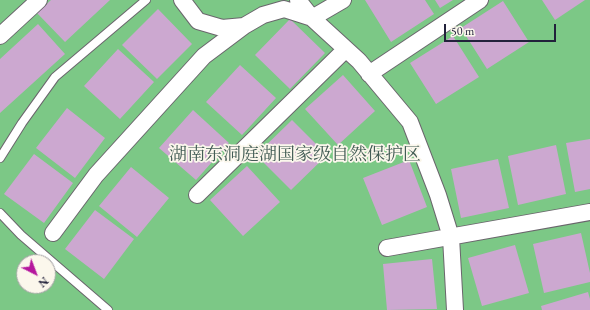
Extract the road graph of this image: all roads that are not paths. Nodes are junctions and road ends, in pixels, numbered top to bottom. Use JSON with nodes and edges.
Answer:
{"nodes":[{"id":1,"x":39,"y":0,"type":"edge"},
{"id":2,"x":146,"y":0,"type":"edge"},
{"id":3,"x":182,"y":0,"type":"edge"},
{"id":4,"x":298,"y":0,"type":"edge"},
{"id":5,"x":343,"y":0,"type":"edge"},
{"id":6,"x":480,"y":0,"type":"edge"},
{"id":7,"x":312,"y":18,"type":"junction"},
{"id":8,"x":244,"y":26,"type":"junction"},
{"id":9,"x":0,"y":36,"type":"edge"},
{"id":10,"x":346,"y":49,"type":"junction"},
{"id":11,"x":370,"y":74,"type":"junction"},
{"id":12,"x":0,"y":158,"type":"edge"},
{"id":13,"x":197,"y":195,"type":"dead end"},
{"id":14,"x":590,"y":212,"type":"edge"},
{"id":15,"x":0,"y":213,"type":"edge"},
{"id":16,"x":53,"y":233,"type":"dead end"},
{"id":17,"x":451,"y":237,"type":"junction"},
{"id":18,"x":387,"y":248,"type":"dead end"},
{"id":19,"x":108,"y":310,"type":"edge"},
{"id":20,"x":455,"y":310,"type":"edge"}],
"edges":[{"from":1,"to":9,"type":"street"},
{"from":2,"to":12,"type":"lane"},
{"from":3,"to":8,"type":"street"},
{"from":4,"to":7,"type":"street"},
{"from":5,"to":7,"type":"street"},
{"from":6,"to":11,"type":"street"},
{"from":7,"to":8,"type":"street"},
{"from":7,"to":10,"type":"street"},
{"from":8,"to":16,"type":"street"},
{"from":10,"to":11,"type":"street"},
{"from":10,"to":13,"type":"street"},
{"from":11,"to":17,"type":"street"},
{"from":14,"to":17,"type":"street"},
{"from":15,"to":19,"type":"lane"},
{"from":17,"to":18,"type":"street"},
{"from":17,"to":20,"type":"street"}]}
